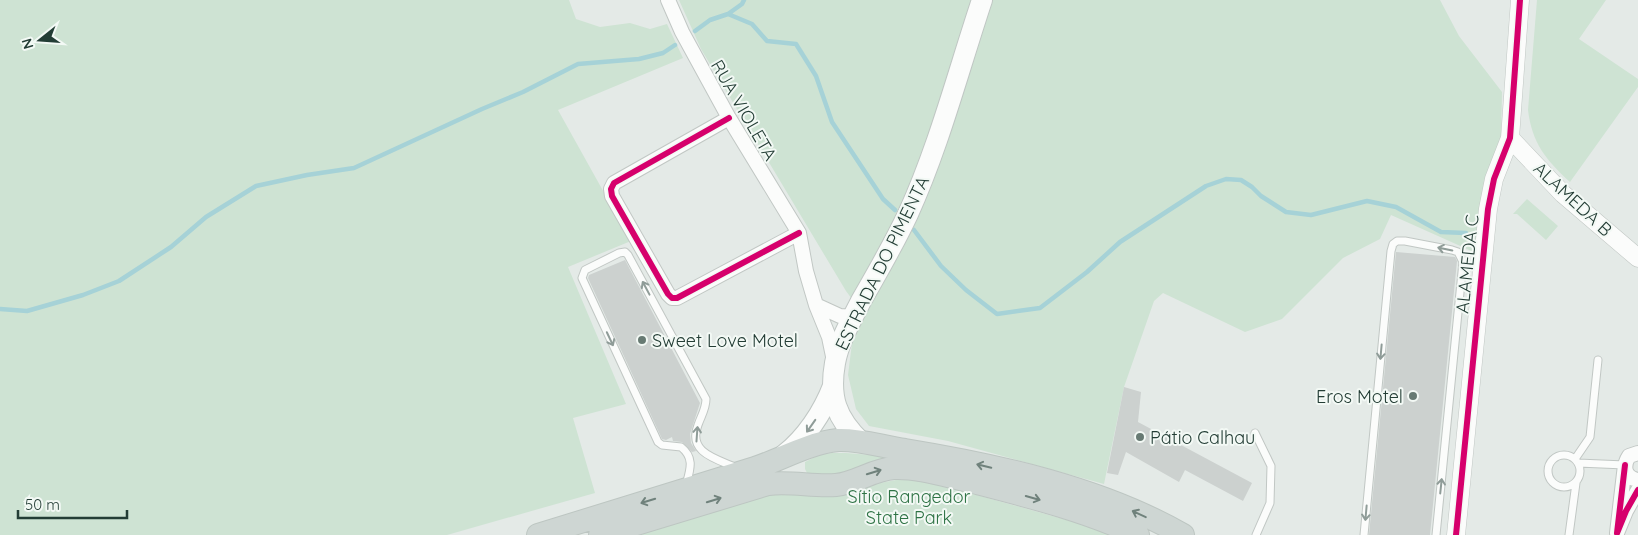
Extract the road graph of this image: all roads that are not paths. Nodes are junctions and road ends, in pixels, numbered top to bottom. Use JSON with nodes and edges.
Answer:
{"nodes":[{"id":1,"x":668,"y":0,"type":"edge"},
{"id":2,"x":982,"y":0,"type":"edge"},
{"id":3,"x":1520,"y":0,"type":"edge"},
{"id":4,"x":729,"y":118,"type":"junction"},
{"id":5,"x":1510,"y":138,"type":"junction"},
{"id":6,"x":799,"y":233,"type":"junction"},
{"id":7,"x":1638,"y":258,"type":"edge"},
{"id":8,"x":816,"y":305,"type":"junction"},
{"id":9,"x":853,"y":317,"type":"junction"},
{"id":10,"x":1598,"y":360,"type":"dead end"},
{"id":11,"x":834,"y":374,"type":"junction"},
{"id":12,"x":1256,"y":433,"type":"dead end"},
{"id":13,"x":861,"y":442,"type":"junction"},
{"id":14,"x":810,"y":447,"type":"junction"},
{"id":15,"x":1638,"y":453,"type":"edge"},
{"id":16,"x":778,"y":460,"type":"junction"},
{"id":17,"x":1577,"y":461,"type":"junction"},
{"id":18,"x":1625,"y":464,"type":"junction"},
{"id":19,"x":744,"y":471,"type":"junction"},
{"id":20,"x":1638,"y":480,"type":"edge"},
{"id":21,"x":1576,"y":483,"type":"junction"},
{"id":22,"x":810,"y":485,"type":"junction"},
{"id":23,"x":686,"y":489,"type":"junction"},
{"id":24,"x":1638,"y":490,"type":"edge"},
{"id":25,"x":1617,"y":534,"type":"edge"},
{"id":26,"x":538,"y":535,"type":"edge"},
{"id":27,"x":600,"y":535,"type":"edge"},
{"id":28,"x":1138,"y":535,"type":"edge"},
{"id":29,"x":1183,"y":535,"type":"edge"},
{"id":30,"x":1256,"y":535,"type":"edge"},
{"id":31,"x":1364,"y":535,"type":"edge"},
{"id":32,"x":1436,"y":535,"type":"edge"},
{"id":33,"x":1456,"y":535,"type":"edge"},
{"id":34,"x":1569,"y":535,"type":"edge"}],
"edges":[{"from":1,"to":4,"type":"street","name":"RUA VIOLETA"},
{"from":2,"to":9,"type":"main road","name":"ESTRADA DO PIMENTA"},
{"from":3,"to":5,"type":"street","name":"ALAMEDA C"},
{"from":4,"to":6,"type":"street","name":"RUA VIOLETA"},
{"from":4,"to":6,"type":"street"},
{"from":5,"to":7,"type":"street","name":"ALAMEDA B"},
{"from":5,"to":33,"type":"street","name":"ALAMEDA C"},
{"from":6,"to":8,"type":"street","name":"RUA VIOLETA"},
{"from":8,"to":9,"type":"street"},
{"from":8,"to":11,"type":"street","name":"RUA VIOLETA"},
{"from":9,"to":11,"type":"main road","name":"ESTRADA DO PIMENTA"},
{"from":10,"to":17,"type":"lane"},
{"from":11,"to":13,"type":"main road","name":"ESTRADA DO PIMENTA"},
{"from":11,"to":16,"type":"main road","name":"ESTRADA DO PIMENTA","one_way":true},
{"from":12,"to":30,"type":"lane"},
{"from":13,"to":14,"type":"main road"},
{"from":29,"to":13,"type":"main road","one_way":true},
{"from":14,"to":16,"type":"main road"},
{"from":14,"to":22,"type":"main road"},
{"from":15,"to":18,"type":"street"},
{"from":16,"to":19,"type":"main road"},
{"from":17,"to":18,"type":"lane"},
{"from":17,"to":21,"type":"lane"},
{"from":17,"to":21,"type":"lane"},
{"from":18,"to":20,"type":"street"},
{"from":18,"to":25,"type":"street"},
{"from":19,"to":23,"type":"main road"},
{"from":19,"to":23,"type":"lane","one_way":true},
{"from":21,"to":34,"type":"lane"},
{"from":27,"to":22,"type":"main road","one_way":true},
{"from":22,"to":28,"type":"main road","one_way":true},
{"from":23,"to":26,"type":"main road","one_way":true},
{"from":24,"to":25,"type":"street"},
{"from":32,"to":31,"type":"lane","one_way":true}]}
